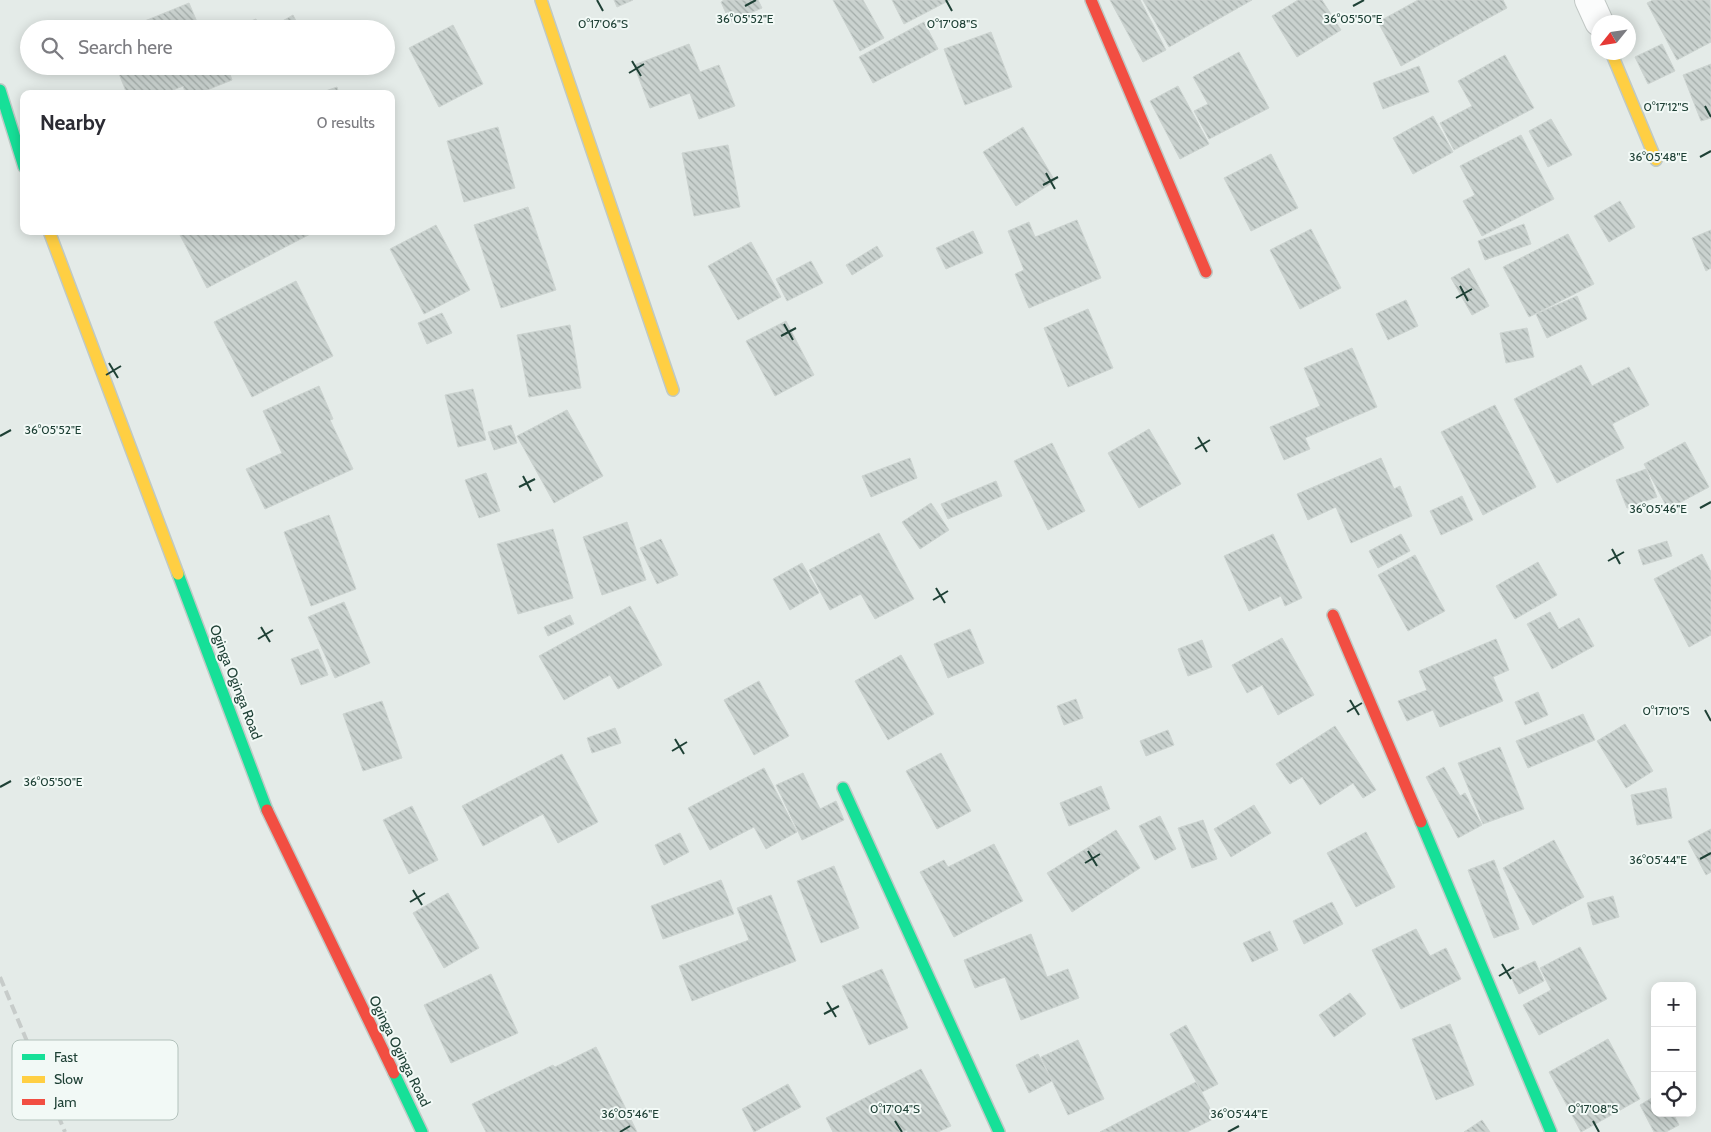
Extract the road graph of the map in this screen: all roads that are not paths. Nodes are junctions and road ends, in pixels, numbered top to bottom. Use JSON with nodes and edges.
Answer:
{"nodes":[{"id":1,"x":541,"y":0,"type":"edge"},
{"id":2,"x":1091,"y":0,"type":"edge"},
{"id":3,"x":1589,"y":0,"type":"edge"},
{"id":4,"x":1596,"y":15,"type":"edge"},
{"id":5,"x":1614,"y":60,"type":"edge"},
{"id":6,"x":0,"y":90,"type":"edge"},
{"id":7,"x":20,"y":154,"type":"edge"},
{"id":8,"x":1656,"y":160,"type":"dead end"},
{"id":9,"x":51,"y":235,"type":"edge"},
{"id":10,"x":1206,"y":272,"type":"dead end"},
{"id":11,"x":673,"y":390,"type":"dead end"},
{"id":12,"x":1332,"y":615,"type":"dead end"},
{"id":13,"x":843,"y":788,"type":"dead end"},
{"id":14,"x":422,"y":1132,"type":"edge"},
{"id":15,"x":999,"y":1132,"type":"edge"},
{"id":16,"x":1551,"y":1132,"type":"edge"}],
"edges":[{"from":1,"to":11,"type":"street"},
{"from":2,"to":10,"type":"street"},
{"from":3,"to":4,"type":"street"},
{"from":5,"to":8,"type":"street"},
{"from":6,"to":7,"type":"street"},
{"from":9,"to":14,"type":"street","name":"Oginga Oginga Road"},
{"from":12,"to":16,"type":"street"},
{"from":13,"to":15,"type":"street"}]}
